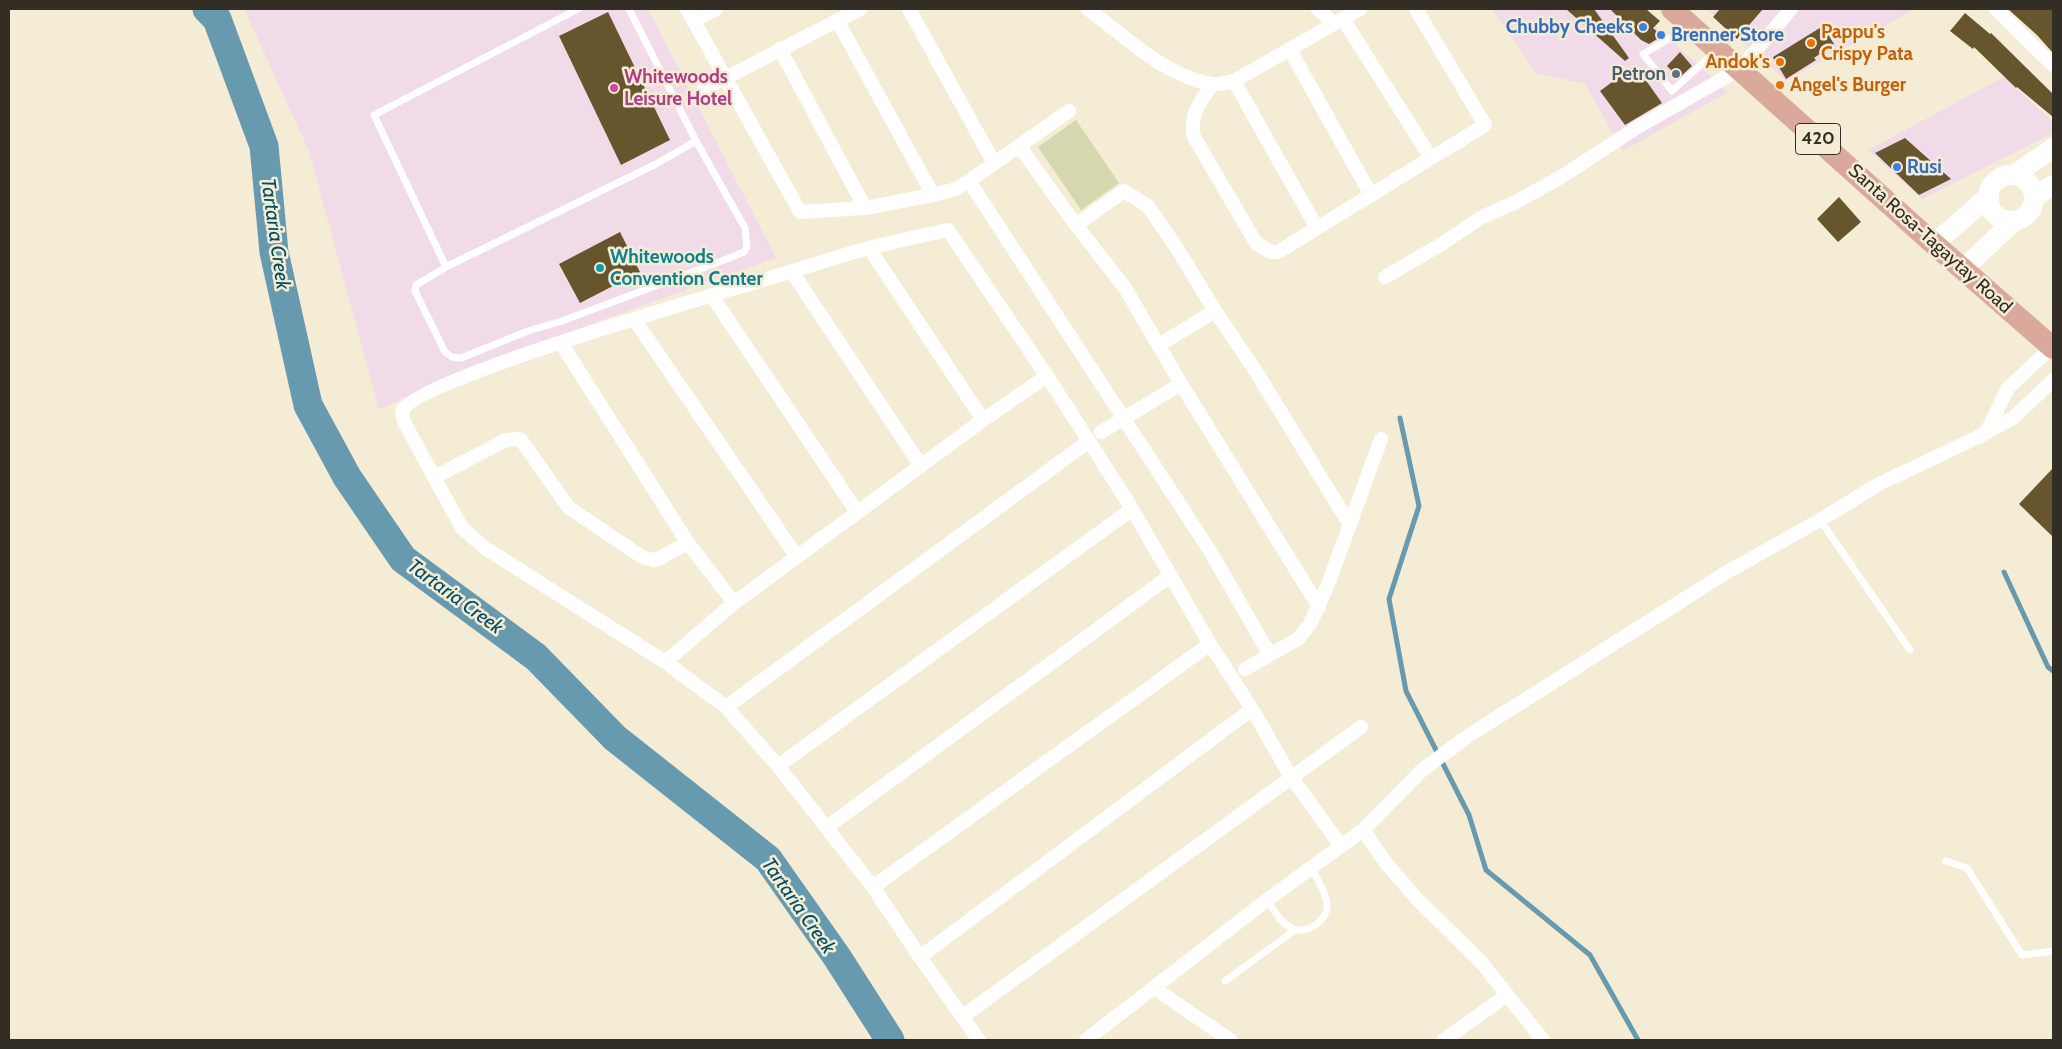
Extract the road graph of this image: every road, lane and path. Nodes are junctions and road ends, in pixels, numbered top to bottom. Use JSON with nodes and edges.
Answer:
{"nodes":[{"id":1,"x":578,"y":9,"type":"edge"},
{"id":2,"x":629,"y":9,"type":"edge"},
{"id":3,"x":716,"y":9,"type":"edge"},
{"id":4,"x":860,"y":9,"type":"edge"},
{"id":5,"x":908,"y":9,"type":"edge"},
{"id":6,"x":1088,"y":9,"type":"edge"},
{"id":7,"x":1318,"y":9,"type":"edge"},
{"id":8,"x":1360,"y":9,"type":"edge"},
{"id":9,"x":1416,"y":9,"type":"edge"},
{"id":10,"x":1672,"y":9,"type":"edge"},
{"id":11,"x":1791,"y":9,"type":"edge"},
{"id":12,"x":1996,"y":9,"type":"edge"},
{"id":13,"x":690,"y":15,"type":"edge"},
{"id":14,"x":837,"y":20,"type":"junction"},
{"id":15,"x":1339,"y":21,"type":"junction"},
{"id":16,"x":1691,"y":26,"type":"junction"},
{"id":17,"x":780,"y":49,"type":"junction"},
{"id":18,"x":1718,"y":49,"type":"junction"},
{"id":19,"x":1290,"y":50,"type":"junction"},
{"id":20,"x":2053,"y":65,"type":"edge"},
{"id":21,"x":1740,"y":69,"type":"junction"},
{"id":22,"x":726,"y":78,"type":"junction"},
{"id":23,"x":1234,"y":81,"type":"junction"},
{"id":24,"x":1213,"y":84,"type":"junction"},
{"id":25,"x":704,"y":89,"type":"dead end"},
{"id":26,"x":1069,"y":112,"type":"dead end"},
{"id":27,"x":696,"y":141,"type":"junction"},
{"id":28,"x":1020,"y":147,"type":"junction"},
{"id":29,"x":2053,"y":148,"type":"edge"},
{"id":30,"x":1431,"y":158,"type":"junction"},
{"id":31,"x":994,"y":163,"type":"junction"},
{"id":32,"x":2014,"y":175,"type":"junction"},
{"id":33,"x":969,"y":181,"type":"junction"},
{"id":34,"x":2053,"y":185,"type":"edge"},
{"id":35,"x":933,"y":195,"type":"junction"},
{"id":36,"x":1371,"y":195,"type":"junction"},
{"id":37,"x":1989,"y":196,"type":"junction"},
{"id":38,"x":2034,"y":197,"type":"junction"},
{"id":39,"x":865,"y":208,"type":"junction"},
{"id":40,"x":2014,"y":221,"type":"junction"},
{"id":41,"x":1076,"y":225,"type":"junction"},
{"id":42,"x":1317,"y":228,"type":"junction"},
{"id":43,"x":1934,"y":244,"type":"junction"},
{"id":44,"x":869,"y":248,"type":"junction"},
{"id":45,"x":446,"y":267,"type":"junction"},
{"id":46,"x":1963,"y":269,"type":"junction"},
{"id":47,"x":792,"y":272,"type":"junction"},
{"id":48,"x":1385,"y":277,"type":"dead end"},
{"id":49,"x":712,"y":296,"type":"junction"},
{"id":50,"x":1215,"y":311,"type":"junction"},
{"id":51,"x":634,"y":319,"type":"junction"},
{"id":52,"x":561,"y":343,"type":"junction"},
{"id":53,"x":1159,"y":345,"type":"junction"},
{"id":54,"x":2053,"y":348,"type":"edge"},
{"id":55,"x":1047,"y":376,"type":"junction"},
{"id":56,"x":2053,"y":380,"type":"edge"},
{"id":57,"x":1181,"y":384,"type":"junction"},
{"id":58,"x":1124,"y":418,"type":"junction"},
{"id":59,"x":983,"y":420,"type":"junction"},
{"id":60,"x":1987,"y":431,"type":"junction"},
{"id":61,"x":1101,"y":432,"type":"dead end"},
{"id":62,"x":1381,"y":439,"type":"dead end"},
{"id":63,"x":1089,"y":441,"type":"junction"},
{"id":64,"x":921,"y":466,"type":"junction"},
{"id":65,"x":435,"y":477,"type":"junction"},
{"id":66,"x":1132,"y":509,"type":"junction"},
{"id":67,"x":858,"y":512,"type":"junction"},
{"id":68,"x":1820,"y":520,"type":"junction"},
{"id":69,"x":1350,"y":525,"type":"junction"},
{"id":70,"x":688,"y":543,"type":"junction"},
{"id":71,"x":797,"y":557,"type":"junction"},
{"id":72,"x":1170,"y":576,"type":"junction"},
{"id":73,"x":734,"y":603,"type":"junction"},
{"id":74,"x":1319,"y":607,"type":"junction"},
{"id":75,"x":1210,"y":644,"type":"junction"},
{"id":76,"x":1910,"y":650,"type":"dead end"},
{"id":77,"x":1270,"y":656,"type":"junction"},
{"id":78,"x":665,"y":662,"type":"junction"},
{"id":79,"x":1245,"y":669,"type":"dead end"},
{"id":80,"x":726,"y":707,"type":"junction"},
{"id":81,"x":1252,"y":708,"type":"junction"},
{"id":82,"x":1361,"y":727,"type":"dead end"},
{"id":83,"x":778,"y":766,"type":"junction"},
{"id":84,"x":1291,"y":777,"type":"junction"},
{"id":85,"x":827,"y":827,"type":"junction"},
{"id":86,"x":1363,"y":830,"type":"junction"},
{"id":87,"x":1341,"y":846,"type":"junction"},
{"id":88,"x":1946,"y":861,"type":"dead end"},
{"id":89,"x":1311,"y":868,"type":"junction"},
{"id":90,"x":873,"y":887,"type":"junction"},
{"id":91,"x":1267,"y":900,"type":"junction"},
{"id":92,"x":1295,"y":930,"type":"junction"},
{"id":93,"x":2053,"y":951,"type":"edge"},
{"id":94,"x":920,"y":957,"type":"junction"},
{"id":95,"x":1225,"y":981,"type":"dead end"},
{"id":96,"x":1154,"y":988,"type":"junction"},
{"id":97,"x":1507,"y":995,"type":"junction"},
{"id":98,"x":962,"y":1017,"type":"junction"},
{"id":99,"x":979,"y":1040,"type":"edge"},
{"id":100,"x":1087,"y":1040,"type":"edge"},
{"id":101,"x":1230,"y":1040,"type":"edge"},
{"id":102,"x":1444,"y":1040,"type":"edge"},
{"id":103,"x":1543,"y":1040,"type":"edge"}],
"edges":[{"from":1,"to":45,"type":"lane"},
{"from":2,"to":27,"type":"lane"},
{"from":3,"to":13,"type":"street"},
{"from":4,"to":14,"type":"street"},
{"from":5,"to":31,"type":"street"},
{"from":6,"to":24,"type":"street"},
{"from":7,"to":15,"type":"street"},
{"from":8,"to":15,"type":"street"},
{"from":9,"to":30,"type":"street"},
{"from":10,"to":16,"type":"main road","name":"Santa Rosa-Tagaytay Road","number":"420"},
{"from":11,"to":21,"type":"street"},
{"from":12,"to":20,"type":"street"},
{"from":13,"to":22,"type":"street"},
{"from":14,"to":17,"type":"street"},
{"from":14,"to":35,"type":"street"},
{"from":15,"to":19,"type":"street"},
{"from":15,"to":30,"type":"street"},
{"from":16,"to":18,"type":"main road","name":"Santa Rosa-Tagaytay Road","number":"420"},
{"from":16,"to":18,"type":"lane"},
{"from":17,"to":22,"type":"street"},
{"from":17,"to":39,"type":"street"},
{"from":18,"to":21,"type":"main road","name":"Santa Rosa-Tagaytay Road","number":"420"},
{"from":19,"to":23,"type":"street"},
{"from":19,"to":36,"type":"street"},
{"from":21,"to":43,"type":"main road","name":"Santa Rosa-Tagaytay Road","number":"420"},
{"from":21,"to":48,"type":"street"},
{"from":22,"to":25,"type":"street"},
{"from":22,"to":39,"type":"street"},
{"from":23,"to":24,"type":"street"},
{"from":23,"to":42,"type":"street"},
{"from":24,"to":42,"type":"street"},
{"from":26,"to":28,"type":"street"},
{"from":27,"to":45,"type":"lane"},
{"from":27,"to":45,"type":"lane"},
{"from":28,"to":31,"type":"street"},
{"from":28,"to":41,"type":"street"},
{"from":29,"to":32,"type":"street"},
{"from":30,"to":36,"type":"street"},
{"from":31,"to":33,"type":"street"},
{"from":32,"to":37,"type":"street"},
{"from":32,"to":38,"type":"street"},
{"from":33,"to":35,"type":"street"},
{"from":33,"to":58,"type":"street"},
{"from":34,"to":38,"type":"street"},
{"from":35,"to":39,"type":"street"},
{"from":36,"to":42,"type":"street"},
{"from":37,"to":40,"type":"street"},
{"from":37,"to":43,"type":"street"},
{"from":38,"to":40,"type":"street"},
{"from":40,"to":46,"type":"street"},
{"from":41,"to":50,"type":"street"},
{"from":41,"to":53,"type":"street"},
{"from":43,"to":46,"type":"main road","name":"Santa Rosa-Tagaytay Road","number":"420"},
{"from":44,"to":47,"type":"street"},
{"from":44,"to":55,"type":"street"},
{"from":44,"to":59,"type":"street"},
{"from":46,"to":54,"type":"main road","name":"Santa Rosa-Tagaytay Road","number":"420"},
{"from":47,"to":49,"type":"street"},
{"from":47,"to":64,"type":"street"},
{"from":49,"to":51,"type":"street"},
{"from":49,"to":67,"type":"street"},
{"from":50,"to":53,"type":"street"},
{"from":50,"to":69,"type":"street"},
{"from":51,"to":52,"type":"street"},
{"from":51,"to":71,"type":"street"},
{"from":52,"to":65,"type":"street"},
{"from":52,"to":70,"type":"street"},
{"from":53,"to":57,"type":"street"},
{"from":54,"to":60,"type":"street"},
{"from":55,"to":59,"type":"street"},
{"from":55,"to":63,"type":"street"},
{"from":56,"to":60,"type":"street"},
{"from":57,"to":58,"type":"street"},
{"from":57,"to":74,"type":"street"},
{"from":58,"to":61,"type":"street"},
{"from":58,"to":77,"type":"street"},
{"from":59,"to":64,"type":"street"},
{"from":60,"to":68,"type":"street"},
{"from":62,"to":69,"type":"street"},
{"from":63,"to":66,"type":"street"},
{"from":63,"to":80,"type":"street"},
{"from":64,"to":67,"type":"street"},
{"from":65,"to":70,"type":"street"},
{"from":65,"to":78,"type":"street"},
{"from":66,"to":72,"type":"street"},
{"from":66,"to":83,"type":"street"},
{"from":67,"to":71,"type":"street"},
{"from":68,"to":76,"type":"lane"},
{"from":68,"to":86,"type":"street"},
{"from":69,"to":74,"type":"street"},
{"from":70,"to":73,"type":"street"},
{"from":71,"to":73,"type":"street"},
{"from":72,"to":75,"type":"street"},
{"from":72,"to":85,"type":"street"},
{"from":73,"to":78,"type":"street"},
{"from":74,"to":77,"type":"street"},
{"from":75,"to":81,"type":"street"},
{"from":75,"to":90,"type":"street"},
{"from":77,"to":79,"type":"street"},
{"from":78,"to":80,"type":"street"},
{"from":80,"to":83,"type":"street"},
{"from":81,"to":84,"type":"street"},
{"from":81,"to":94,"type":"street"},
{"from":82,"to":84,"type":"street"},
{"from":83,"to":85,"type":"street"},
{"from":84,"to":87,"type":"street"},
{"from":84,"to":98,"type":"street"},
{"from":85,"to":90,"type":"street"},
{"from":86,"to":87,"type":"street"},
{"from":86,"to":97,"type":"street"},
{"from":87,"to":89,"type":"street"},
{"from":88,"to":93,"type":"lane"},
{"from":89,"to":91,"type":"street"},
{"from":89,"to":92,"type":"lane"},
{"from":90,"to":94,"type":"street"},
{"from":91,"to":92,"type":"lane"},
{"from":91,"to":96,"type":"street"},
{"from":92,"to":95,"type":"lane"},
{"from":94,"to":98,"type":"street"},
{"from":96,"to":100,"type":"street"},
{"from":96,"to":101,"type":"street"},
{"from":97,"to":102,"type":"street"},
{"from":97,"to":103,"type":"street"},
{"from":98,"to":99,"type":"street"}]}
